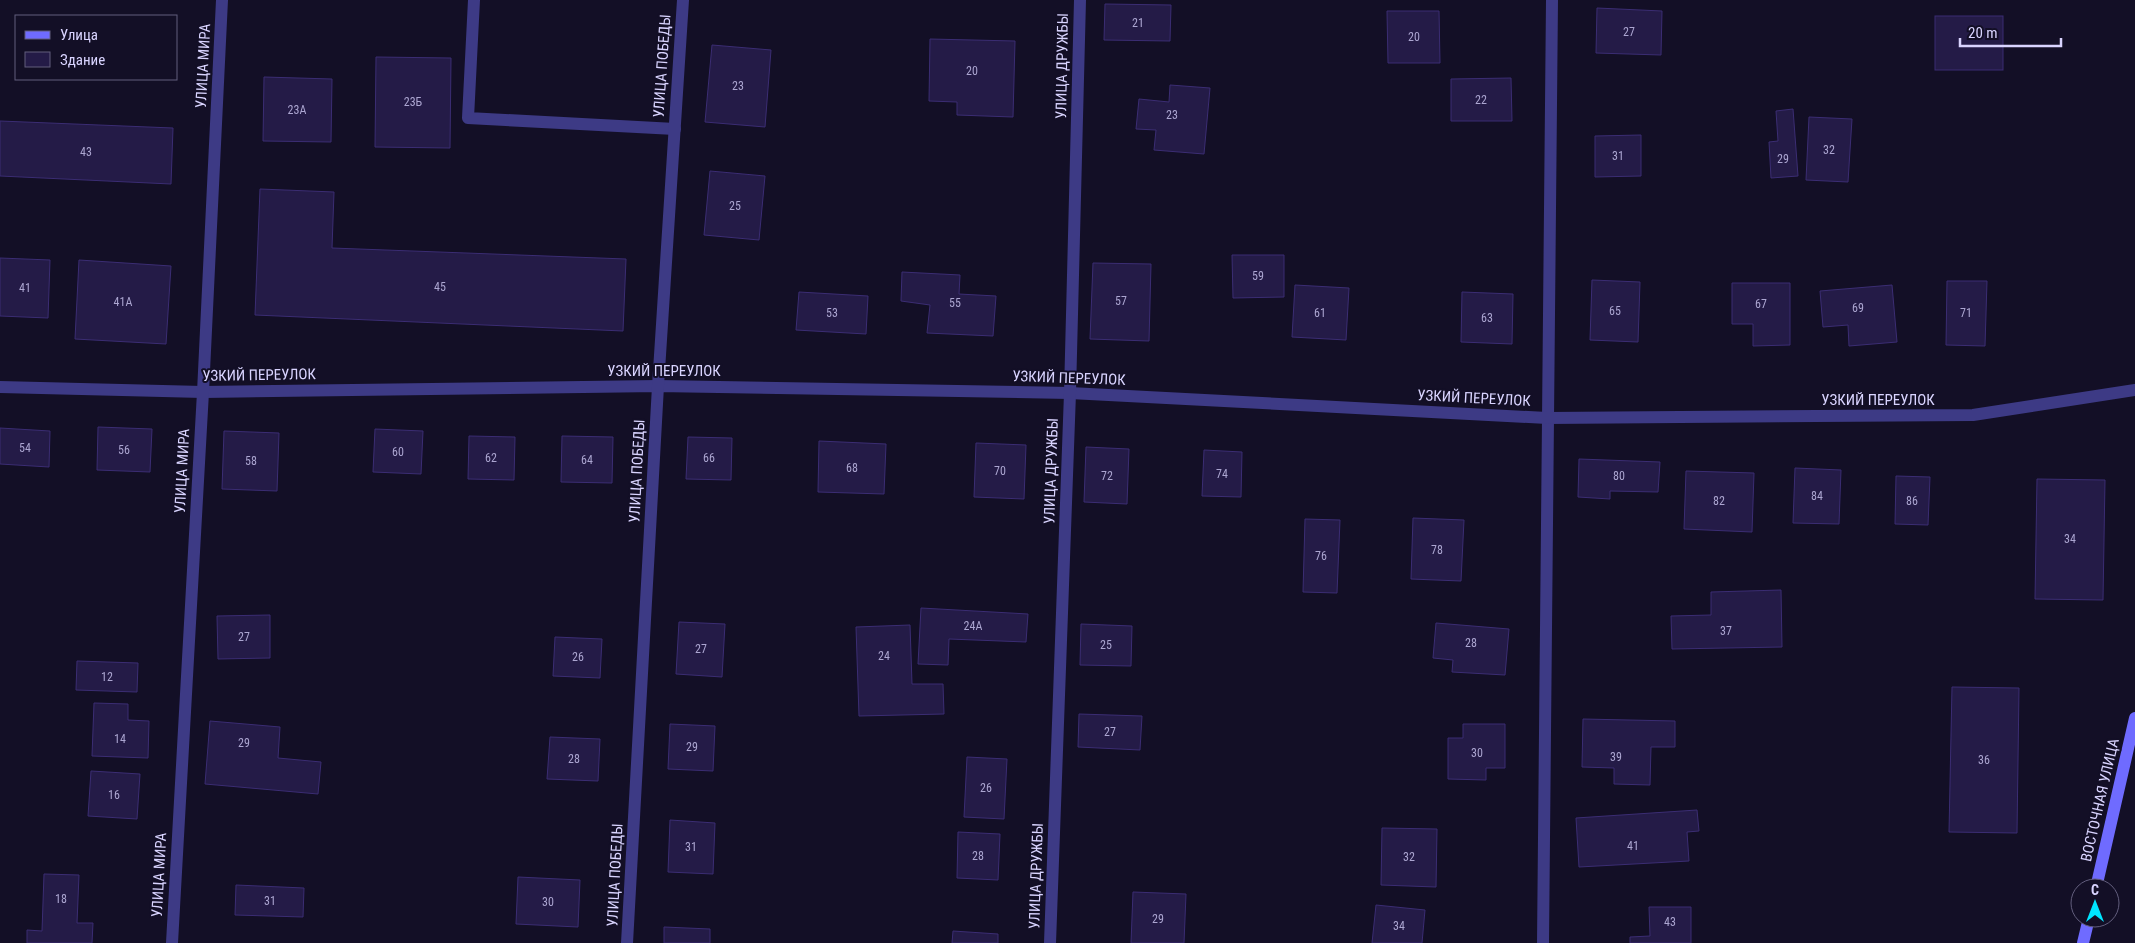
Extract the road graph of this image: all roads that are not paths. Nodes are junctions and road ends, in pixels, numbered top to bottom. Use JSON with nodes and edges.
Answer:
{"nodes":[{"id":1,"x":222,"y":0,"type":"edge"},
{"id":2,"x":474,"y":0,"type":"edge"},
{"id":3,"x":683,"y":0,"type":"edge"},
{"id":4,"x":1080,"y":0,"type":"edge"},
{"id":5,"x":1552,"y":0,"type":"edge"},
{"id":6,"x":675,"y":128,"type":"junction"},
{"id":7,"x":658,"y":386,"type":"junction"},
{"id":8,"x":0,"y":387,"type":"edge"},
{"id":9,"x":2135,"y":390,"type":"edge"},
{"id":10,"x":203,"y":392,"type":"junction"},
{"id":11,"x":1070,"y":393,"type":"junction"},
{"id":12,"x":1547,"y":418,"type":"junction"},
{"id":13,"x":2135,"y":718,"type":"edge"},
{"id":14,"x":2098,"y":878,"type":"edge"},
{"id":15,"x":2087,"y":928,"type":"edge"},
{"id":16,"x":172,"y":943,"type":"edge"},
{"id":17,"x":627,"y":943,"type":"edge"},
{"id":18,"x":1050,"y":943,"type":"edge"},
{"id":19,"x":1544,"y":943,"type":"edge"},
{"id":20,"x":2083,"y":943,"type":"edge"}],
"edges":[{"from":1,"to":10,"type":"street","name":"УЛИЦА МИРА"},
{"from":2,"to":6,"type":"street"},
{"from":3,"to":6,"type":"street","name":"УЛИЦА ПОБЕДЫ"},
{"from":4,"to":11,"type":"street","name":"УЛИЦА ДРУЖБЫ"},
{"from":5,"to":12,"type":"street"},
{"from":6,"to":7,"type":"street","name":"УЛИЦА ПОБЕДЫ"},
{"from":7,"to":10,"type":"street","name":"УЗКИЙ ПЕРЕУЛОК"},
{"from":7,"to":11,"type":"street","name":"УЗКИЙ ПЕРЕУЛОК"},
{"from":7,"to":17,"type":"street","name":"УЛИЦА ПОБЕДЫ"},
{"from":8,"to":10,"type":"street","name":"УЗКИЙ ПЕРЕУЛОК"},
{"from":9,"to":12,"type":"street","name":"УЗКИЙ ПЕРЕУЛОК"},
{"from":10,"to":16,"type":"street","name":"УЛИЦА МИРА"},
{"from":11,"to":12,"type":"street","name":"УЗКИЙ ПЕРЕУЛОК"},
{"from":11,"to":18,"type":"street","name":"УЛИЦА ДРУЖБЫ"},
{"from":12,"to":19,"type":"street"},
{"from":13,"to":14,"type":"street","name":"ВОСТОЧНАЯ УЛИЦА"},
{"from":15,"to":20,"type":"street"}]}
